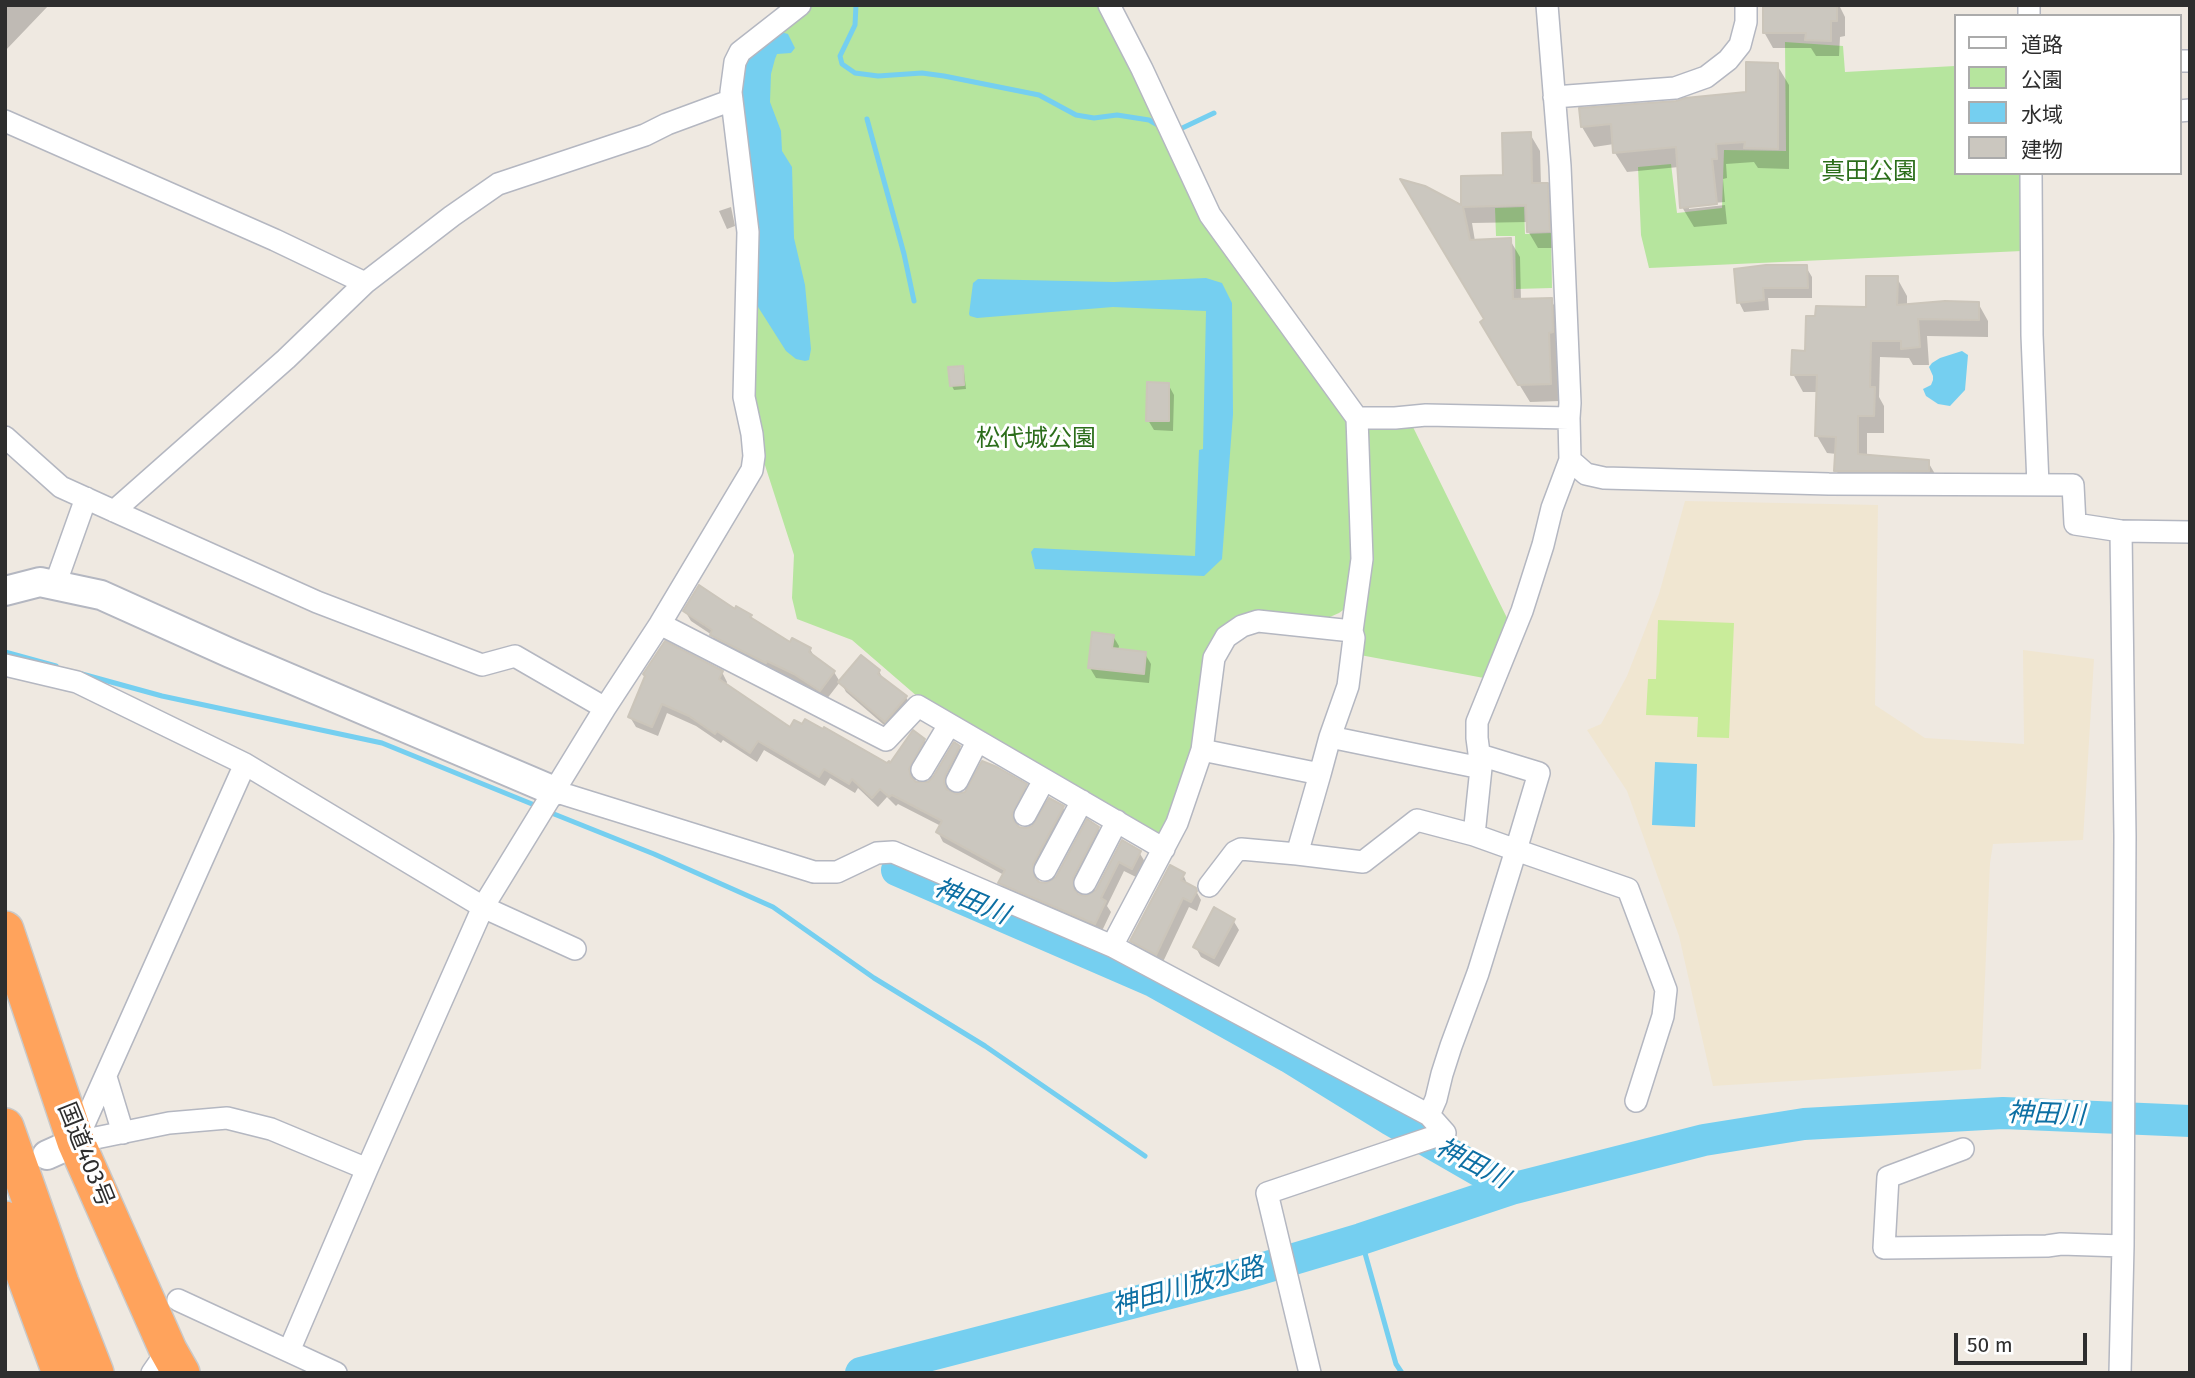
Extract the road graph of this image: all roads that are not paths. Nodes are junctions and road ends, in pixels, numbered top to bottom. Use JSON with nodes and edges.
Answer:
{"nodes":[{"id":1,"x":800,"y":5,"type":"edge"},
{"id":2,"x":1110,"y":5,"type":"edge"},
{"id":3,"x":1547,"y":5,"type":"edge"},
{"id":4,"x":1746,"y":5,"type":"edge"},
{"id":5,"x":1554,"y":97,"type":"junction"},
{"id":6,"x":732,"y":100,"type":"junction"},
{"id":7,"x":5,"y":121,"type":"edge"},
{"id":8,"x":2031,"y":175,"type":"edge"},
{"id":9,"x":365,"y":283,"type":"junction"},
{"id":10,"x":1357,"y":418,"type":"junction"},
{"id":11,"x":1569,"y":418,"type":"junction"},
{"id":12,"x":5,"y":437,"type":"edge"},
{"id":13,"x":1570,"y":460,"type":"junction"},
{"id":14,"x":2038,"y":485,"type":"junction"},
{"id":15,"x":86,"y":498,"type":"junction"},
{"id":16,"x":114,"y":511,"type":"junction"},
{"id":17,"x":2121,"y":531,"type":"junction"},
{"id":18,"x":2190,"y":532,"type":"edge"},
{"id":19,"x":55,"y":585,"type":"junction"},
{"id":20,"x":5,"y":591,"type":"edge"},
{"id":21,"x":660,"y":624,"type":"junction"},
{"id":22,"x":1352,"y":631,"type":"junction"},
{"id":23,"x":5,"y":665,"type":"edge"},
{"id":24,"x":605,"y":708,"type":"junction"},
{"id":25,"x":948,"y":725,"type":"junction"},
{"id":26,"x":1330,"y":737,"type":"junction"},
{"id":27,"x":977,"y":742,"type":"junction"},
{"id":28,"x":1202,"y":750,"type":"junction"},
{"id":29,"x":1481,"y":761,"type":"junction"},
{"id":30,"x":245,"y":764,"type":"junction"},
{"id":31,"x":922,"y":770,"type":"dead end"},
{"id":32,"x":1320,"y":774,"type":"junction"},
{"id":33,"x":1044,"y":780,"type":"junction"},
{"id":34,"x":957,"y":781,"type":"dead end"},
{"id":35,"x":554,"y":791,"type":"junction"},
{"id":36,"x":1082,"y":800,"type":"junction"},
{"id":37,"x":1025,"y":815,"type":"dead end"},
{"id":38,"x":1117,"y":821,"type":"junction"},
{"id":39,"x":1474,"y":835,"type":"junction"},
{"id":40,"x":1164,"y":849,"type":"junction"},
{"id":41,"x":1516,"y":850,"type":"junction"},
{"id":42,"x":1297,"y":854,"type":"junction"},
{"id":43,"x":1045,"y":870,"type":"dead end"},
{"id":44,"x":1085,"y":883,"type":"dead end"},
{"id":45,"x":1209,"y":886,"type":"dead end"},
{"id":46,"x":483,"y":907,"type":"junction"},
{"id":47,"x":5,"y":930,"type":"edge"},
{"id":48,"x":1112,"y":946,"type":"junction"},
{"id":49,"x":575,"y":949,"type":"dead end"},
{"id":50,"x":106,"y":1077,"type":"junction"},
{"id":51,"x":1636,"y":1101,"type":"dead end"},
{"id":52,"x":1429,"y":1115,"type":"junction"},
{"id":53,"x":5,"y":1127,"type":"edge"},
{"id":54,"x":123,"y":1133,"type":"junction"},
{"id":55,"x":62,"y":1149,"type":"junction"},
{"id":56,"x":1963,"y":1149,"type":"dead end"},
{"id":57,"x":367,"y":1169,"type":"junction"},
{"id":58,"x":5,"y":1220,"type":"edge"},
{"id":59,"x":2123,"y":1246,"type":"junction"},
{"id":60,"x":178,"y":1300,"type":"dead end"},
{"id":61,"x":289,"y":1352,"type":"junction"},
{"id":62,"x":167,"y":1365,"type":"edge"},
{"id":63,"x":61,"y":1373,"type":"edge"},
{"id":64,"x":95,"y":1373,"type":"edge"},
{"id":65,"x":336,"y":1373,"type":"edge"},
{"id":66,"x":1310,"y":1373,"type":"edge"},
{"id":67,"x":2120,"y":1373,"type":"edge"}],
"edges":[{"from":1,"to":6,"type":"street"},
{"from":2,"to":10,"type":"street"},
{"from":3,"to":5,"type":"street"},
{"from":4,"to":5,"type":"street"},
{"from":5,"to":11,"type":"street"},
{"from":6,"to":9,"type":"street"},
{"from":6,"to":21,"type":"street"},
{"from":7,"to":9,"type":"street"},
{"from":8,"to":14,"type":"street"},
{"from":9,"to":16,"type":"street"},
{"from":10,"to":11,"type":"street"},
{"from":10,"to":22,"type":"street"},
{"from":11,"to":13,"type":"street"},
{"from":12,"to":15,"type":"street"},
{"from":13,"to":14,"type":"street"},
{"from":13,"to":29,"type":"street"},
{"from":14,"to":17,"type":"street"},
{"from":15,"to":16,"type":"street"},
{"from":15,"to":19,"type":"street"},
{"from":16,"to":24,"type":"street"},
{"from":17,"to":18,"type":"street"},
{"from":17,"to":59,"type":"street"},
{"from":19,"to":20,"type":"street"},
{"from":19,"to":35,"type":"street"},
{"from":21,"to":24,"type":"street"},
{"from":21,"to":25,"type":"street"},
{"from":22,"to":26,"type":"street"},
{"from":22,"to":28,"type":"street"},
{"from":23,"to":30,"type":"street"},
{"from":24,"to":35,"type":"street"},
{"from":25,"to":27,"type":"street"},
{"from":25,"to":31,"type":"street"},
{"from":26,"to":29,"type":"street"},
{"from":26,"to":32,"type":"street"},
{"from":27,"to":33,"type":"street"},
{"from":27,"to":34,"type":"street"},
{"from":28,"to":32,"type":"street"},
{"from":28,"to":40,"type":"street"},
{"from":29,"to":39,"type":"street"},
{"from":29,"to":41,"type":"street"},
{"from":30,"to":46,"type":"street"},
{"from":30,"to":50,"type":"street"},
{"from":32,"to":42,"type":"street"},
{"from":33,"to":36,"type":"street"},
{"from":33,"to":37,"type":"street"},
{"from":35,"to":46,"type":"street"},
{"from":35,"to":48,"type":"street"},
{"from":36,"to":38,"type":"street"},
{"from":36,"to":43,"type":"street"},
{"from":38,"to":40,"type":"street"},
{"from":38,"to":44,"type":"street"},
{"from":39,"to":41,"type":"street"},
{"from":39,"to":42,"type":"street"},
{"from":40,"to":48,"type":"street"},
{"from":41,"to":51,"type":"street"},
{"from":41,"to":52,"type":"street"},
{"from":42,"to":45,"type":"street"},
{"from":46,"to":49,"type":"street"},
{"from":46,"to":57,"type":"street"},
{"from":47,"to":55,"type":"highway","name":"国道403号"},
{"from":48,"to":52,"type":"street"},
{"from":50,"to":54,"type":"street"},
{"from":50,"to":55,"type":"street"},
{"from":52,"to":66,"type":"street"},
{"from":53,"to":64,"type":"highway"},
{"from":54,"to":55,"type":"street"},
{"from":54,"to":57,"type":"street"},
{"from":55,"to":62,"type":"highway","name":"国道403号"},
{"from":56,"to":59,"type":"street"},
{"from":57,"to":61,"type":"street"},
{"from":58,"to":63,"type":"highway"},
{"from":59,"to":67,"type":"street"},
{"from":60,"to":61,"type":"street"},
{"from":61,"to":65,"type":"street"}]}
